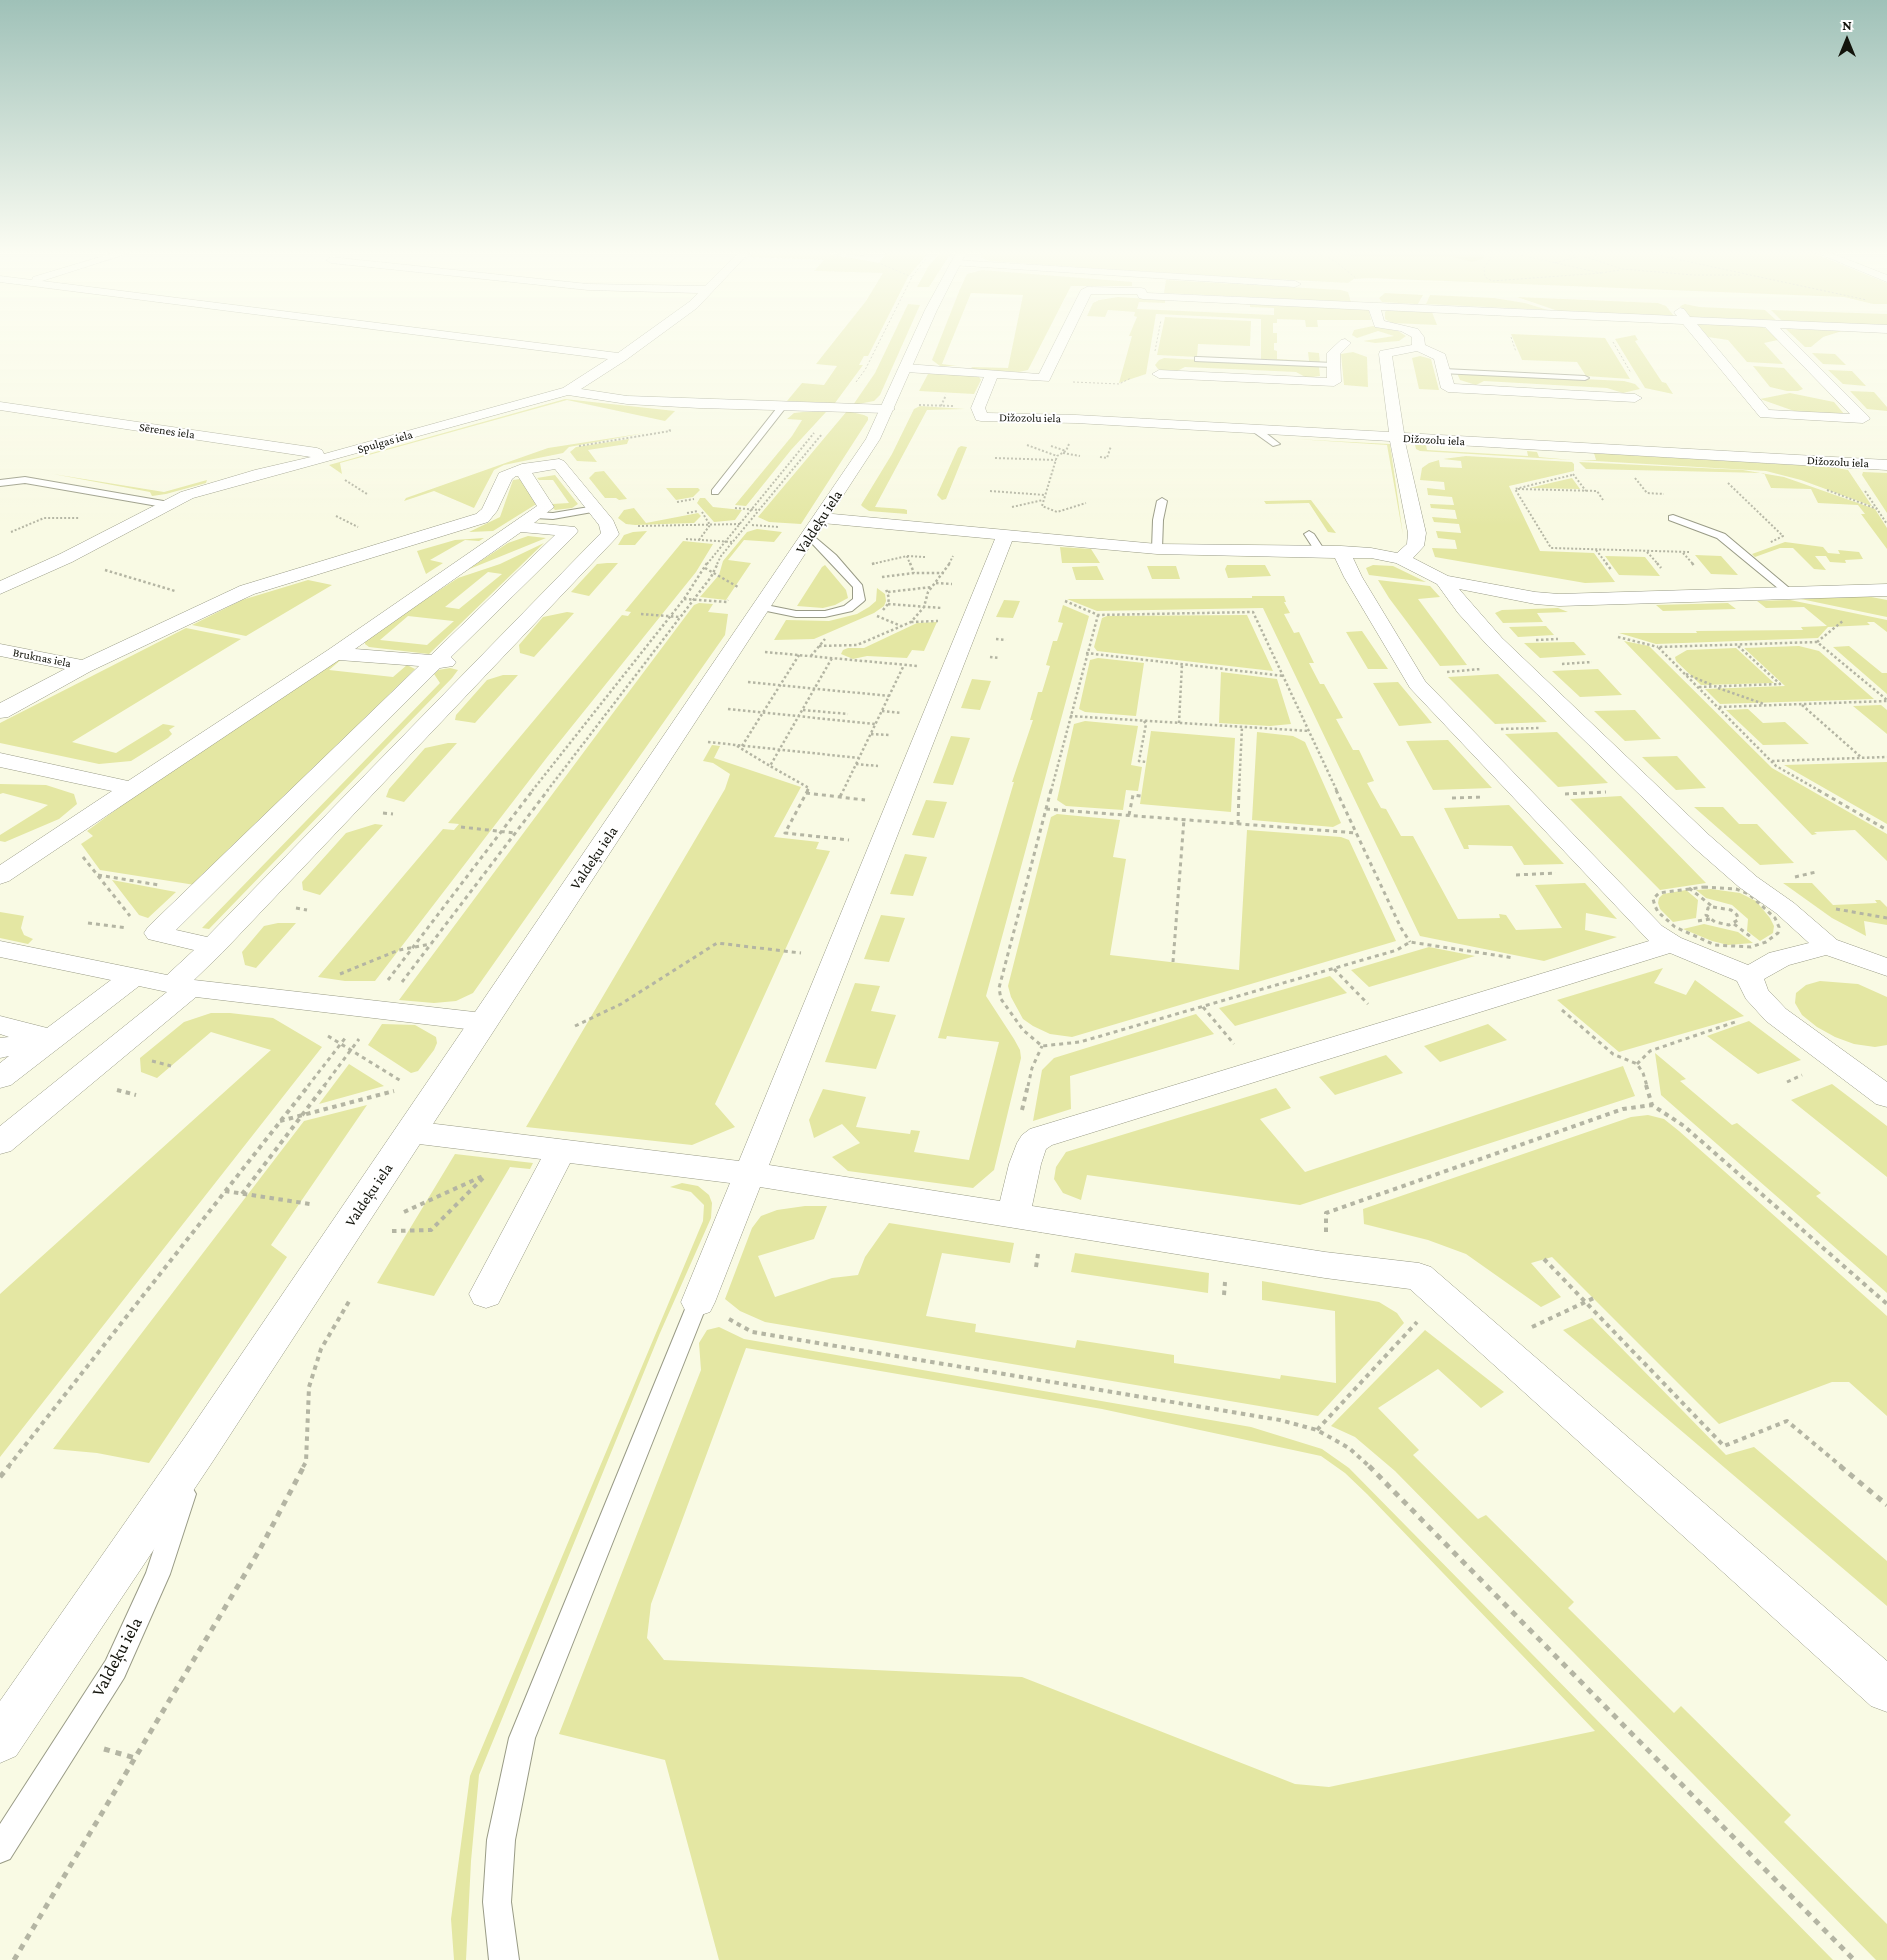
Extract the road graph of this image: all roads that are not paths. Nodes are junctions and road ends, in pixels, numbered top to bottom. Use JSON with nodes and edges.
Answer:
{"nodes":[{"id":1,"x":522,"y":344,"type":"edge"},
{"id":2,"x":639,"y":344,"type":"edge"},
{"id":3,"x":916,"y":344,"type":"edge"},
{"id":4,"x":1060,"y":344,"type":"edge"},
{"id":5,"x":1343,"y":344,"type":"edge"},
{"id":6,"x":1351,"y":344,"type":"edge"},
{"id":7,"x":1707,"y":344,"type":"edge"},
{"id":8,"x":1789,"y":344,"type":"edge"},
{"id":9,"x":1419,"y":347,"type":"joint"},
{"id":10,"x":1385,"y":354,"type":"junction"},
{"id":11,"x":621,"y":357,"type":"junction"},
{"id":12,"x":1198,"y":358,"type":"dead end"},
{"id":13,"x":1333,"y":365,"type":"junction"},
{"id":14,"x":906,"y":368,"type":"junction"},
{"id":15,"x":1444,"y":371,"type":"junction"},
{"id":16,"x":992,"y":374,"type":"junction"},
{"id":17,"x":1159,"y":374,"type":"road end"},
{"id":18,"x":1585,"y":378,"type":"dead end"},
{"id":19,"x":568,"y":391,"type":"junction"},
{"id":20,"x":1635,"y":398,"type":"dead end"},
{"id":21,"x":0,"y":406,"type":"edge"},
{"id":22,"x":783,"y":406,"type":"junction"},
{"id":23,"x":888,"y":410,"type":"junction"},
{"id":24,"x":1255,"y":429,"type":"junction"},
{"id":25,"x":1397,"y":438,"type":"junction"},
{"id":26,"x":1276,"y":444,"type":"dead end"},
{"id":27,"x":334,"y":456,"type":"junction"},
{"id":28,"x":1887,"y":465,"type":"edge"},
{"id":29,"x":522,"y":469,"type":"junction"},
{"id":30,"x":0,"y":483,"type":"edge"},
{"id":31,"x":715,"y":492,"type":"dead end"},
{"id":32,"x":1162,"y":501,"type":"dead end"},
{"id":33,"x":169,"y":505,"type":"junction"},
{"id":34,"x":535,"y":515,"type":"junction"},
{"id":35,"x":822,"y":518,"type":"junction"},
{"id":36,"x":1673,"y":518,"type":"dead end"},
{"id":37,"x":604,"y":522,"type":"junction"},
{"id":38,"x":517,"y":527,"type":"junction"},
{"id":39,"x":569,"y":531,"type":"junction"},
{"id":40,"x":1006,"y":534,"type":"junction"},
{"id":41,"x":1309,"y":534,"type":"dead end"},
{"id":42,"x":810,"y":536,"type":"junction"},
{"id":43,"x":1158,"y":549,"type":"junction"},
{"id":44,"x":1331,"y":551,"type":"junction"},
{"id":45,"x":1401,"y":559,"type":"junction"},
{"id":46,"x":1443,"y":580,"type":"junction"},
{"id":47,"x":0,"y":588,"type":"edge"},
{"id":48,"x":1885,"y":591,"type":"edge"},
{"id":49,"x":1789,"y":592,"type":"junction"},
{"id":50,"x":761,"y":607,"type":"junction"},
{"id":51,"x":0,"y":650,"type":"edge"},
{"id":52,"x":335,"y":654,"type":"junction"},
{"id":53,"x":434,"y":661,"type":"junction"},
{"id":54,"x":481,"y":666,"type":"junction"},
{"id":55,"x":84,"y":667,"type":"junction"},
{"id":56,"x":0,"y":712,"type":"edge"},
{"id":57,"x":0,"y":760,"type":"edge"},
{"id":58,"x":132,"y":789,"type":"junction"},
{"id":59,"x":0,"y":876,"type":"edge"},
{"id":60,"x":1672,"y":944,"type":"junction"},
{"id":61,"x":1828,"y":946,"type":"junction"},
{"id":62,"x":213,"y":947,"type":"junction"},
{"id":63,"x":0,"y":950,"type":"edge"},
{"id":64,"x":1887,"y":968,"type":"edge"},
{"id":65,"x":134,"y":976,"type":"junction"},
{"id":66,"x":1749,"y":976,"type":"junction"},
{"id":67,"x":181,"y":986,"type":"junction"},
{"id":68,"x":483,"y":1022,"type":"junction"},
{"id":69,"x":0,"y":1025,"type":"edge"},
{"id":70,"x":52,"y":1039,"type":"junction"},
{"id":71,"x":0,"y":1048,"type":"edge"},
{"id":72,"x":0,"y":1078,"type":"edge"},
{"id":73,"x":1887,"y":1097,"type":"edge"},
{"id":74,"x":410,"y":1132,"type":"junction"},
{"id":75,"x":0,"y":1143,"type":"edge"},
{"id":76,"x":561,"y":1151,"type":"junction"},
{"id":77,"x":749,"y":1174,"type":"junction"},
{"id":78,"x":1013,"y":1216,"type":"junction"},
{"id":79,"x":486,"y":1294,"type":"dead end"},
{"id":80,"x":698,"y":1302,"type":"joint"},
{"id":81,"x":199,"y":1449,"type":"junction"},
{"id":82,"x":1887,"y":1690,"type":"edge"},
{"id":83,"x":0,"y":1740,"type":"edge"},
{"id":84,"x":0,"y":1849,"type":"edge"},
{"id":85,"x":504,"y":1960,"type":"edge"}],
"edges":[{"from":1,"to":11,"type":"street"},
{"from":2,"to":11,"type":"street","name":"Spulgas iela"},
{"from":3,"to":14,"type":"street","name":"Valdeķu iela"},
{"from":4,"to":16,"type":"street"},
{"from":5,"to":13,"type":"street"},
{"from":6,"to":10,"type":"street"},
{"from":7,"to":8,"type":"street"},
{"from":9,"to":10,"type":"street"},
{"from":9,"to":15,"type":"street"},
{"from":10,"to":25,"type":"street"},
{"from":11,"to":19,"type":"street","name":"Spulgas iela"},
{"from":12,"to":13,"type":"lane"},
{"from":13,"to":17,"type":"street"},
{"from":14,"to":16,"type":"street"},
{"from":14,"to":23,"type":"street","name":"Valdeķu iela"},
{"from":15,"to":18,"type":"lane"},
{"from":15,"to":20,"type":"street"},
{"from":16,"to":24,"type":"street","name":"Dižozolu iela"},
{"from":19,"to":22,"type":"street"},
{"from":19,"to":27,"type":"street","name":"Spulgas iela"},
{"from":21,"to":27,"type":"street","name":"Sērenes iela"},
{"from":22,"to":23,"type":"street"},
{"from":22,"to":31,"type":"lane"},
{"from":23,"to":35,"type":"street","name":"Valdeķu iela"},
{"from":24,"to":25,"type":"street","name":"Dižozolu iela"},
{"from":24,"to":26,"type":"lane"},
{"from":25,"to":28,"type":"street","name":"Dižozolu iela"},
{"from":25,"to":45,"type":"street"},
{"from":27,"to":33,"type":"street","name":"Spulgas iela"},
{"from":29,"to":34,"type":"street"},
{"from":29,"to":37,"type":"street"},
{"from":29,"to":55,"type":"street"},
{"from":30,"to":33,"type":"lane"},
{"from":32,"to":43,"type":"lane"},
{"from":33,"to":47,"type":"street","name":"Spulgas iela"},
{"from":34,"to":37,"type":"lane"},
{"from":34,"to":38,"type":"street"},
{"from":35,"to":40,"type":"street"},
{"from":35,"to":42,"type":"street","name":"Valdeķu iela"},
{"from":36,"to":49,"type":"lane"},
{"from":37,"to":39,"type":"street"},
{"from":37,"to":54,"type":"street"},
{"from":38,"to":39,"type":"street"},
{"from":38,"to":52,"type":"street"},
{"from":39,"to":53,"type":"street"},
{"from":40,"to":43,"type":"street"},
{"from":40,"to":77,"type":"street"},
{"from":41,"to":44,"type":"lane"},
{"from":42,"to":50,"type":"street","name":"Valdeķu iela"},
{"from":42,"to":50,"type":"lane"},
{"from":43,"to":44,"type":"street"},
{"from":44,"to":45,"type":"street"},
{"from":44,"to":60,"type":"street"},
{"from":45,"to":46,"type":"street"},
{"from":46,"to":49,"type":"street"},
{"from":46,"to":61,"type":"street"},
{"from":48,"to":49,"type":"street"},
{"from":50,"to":68,"type":"street","name":"Valdeķu iela"},
{"from":51,"to":55,"type":"street","name":"Bruknas iela"},
{"from":52,"to":53,"type":"street"},
{"from":52,"to":58,"type":"street"},
{"from":53,"to":54,"type":"street"},
{"from":53,"to":62,"type":"street"},
{"from":54,"to":62,"type":"street"},
{"from":55,"to":56,"type":"street"},
{"from":57,"to":58,"type":"street"},
{"from":58,"to":59,"type":"street"},
{"from":60,"to":66,"type":"street"},
{"from":60,"to":78,"type":"street"},
{"from":61,"to":64,"type":"street"},
{"from":61,"to":66,"type":"street"},
{"from":62,"to":67,"type":"street"},
{"from":63,"to":65,"type":"street"},
{"from":65,"to":67,"type":"street"},
{"from":65,"to":70,"type":"street"},
{"from":66,"to":73,"type":"street"},
{"from":67,"to":68,"type":"street"},
{"from":67,"to":75,"type":"street"},
{"from":68,"to":74,"type":"street","name":"Valdeķu iela"},
{"from":69,"to":70,"type":"street"},
{"from":70,"to":71,"type":"street"},
{"from":70,"to":72,"type":"street"},
{"from":74,"to":76,"type":"street"},
{"from":74,"to":81,"type":"street","name":"Valdeķu iela"},
{"from":76,"to":77,"type":"street"},
{"from":76,"to":79,"type":"street"},
{"from":77,"to":78,"type":"street"},
{"from":77,"to":80,"type":"street"},
{"from":78,"to":82,"type":"street"},
{"from":80,"to":85,"type":"lane"},
{"from":81,"to":83,"type":"street","name":"Valdeķu iela"},
{"from":81,"to":84,"type":"lane","name":"Valdeķu iela"}]}
